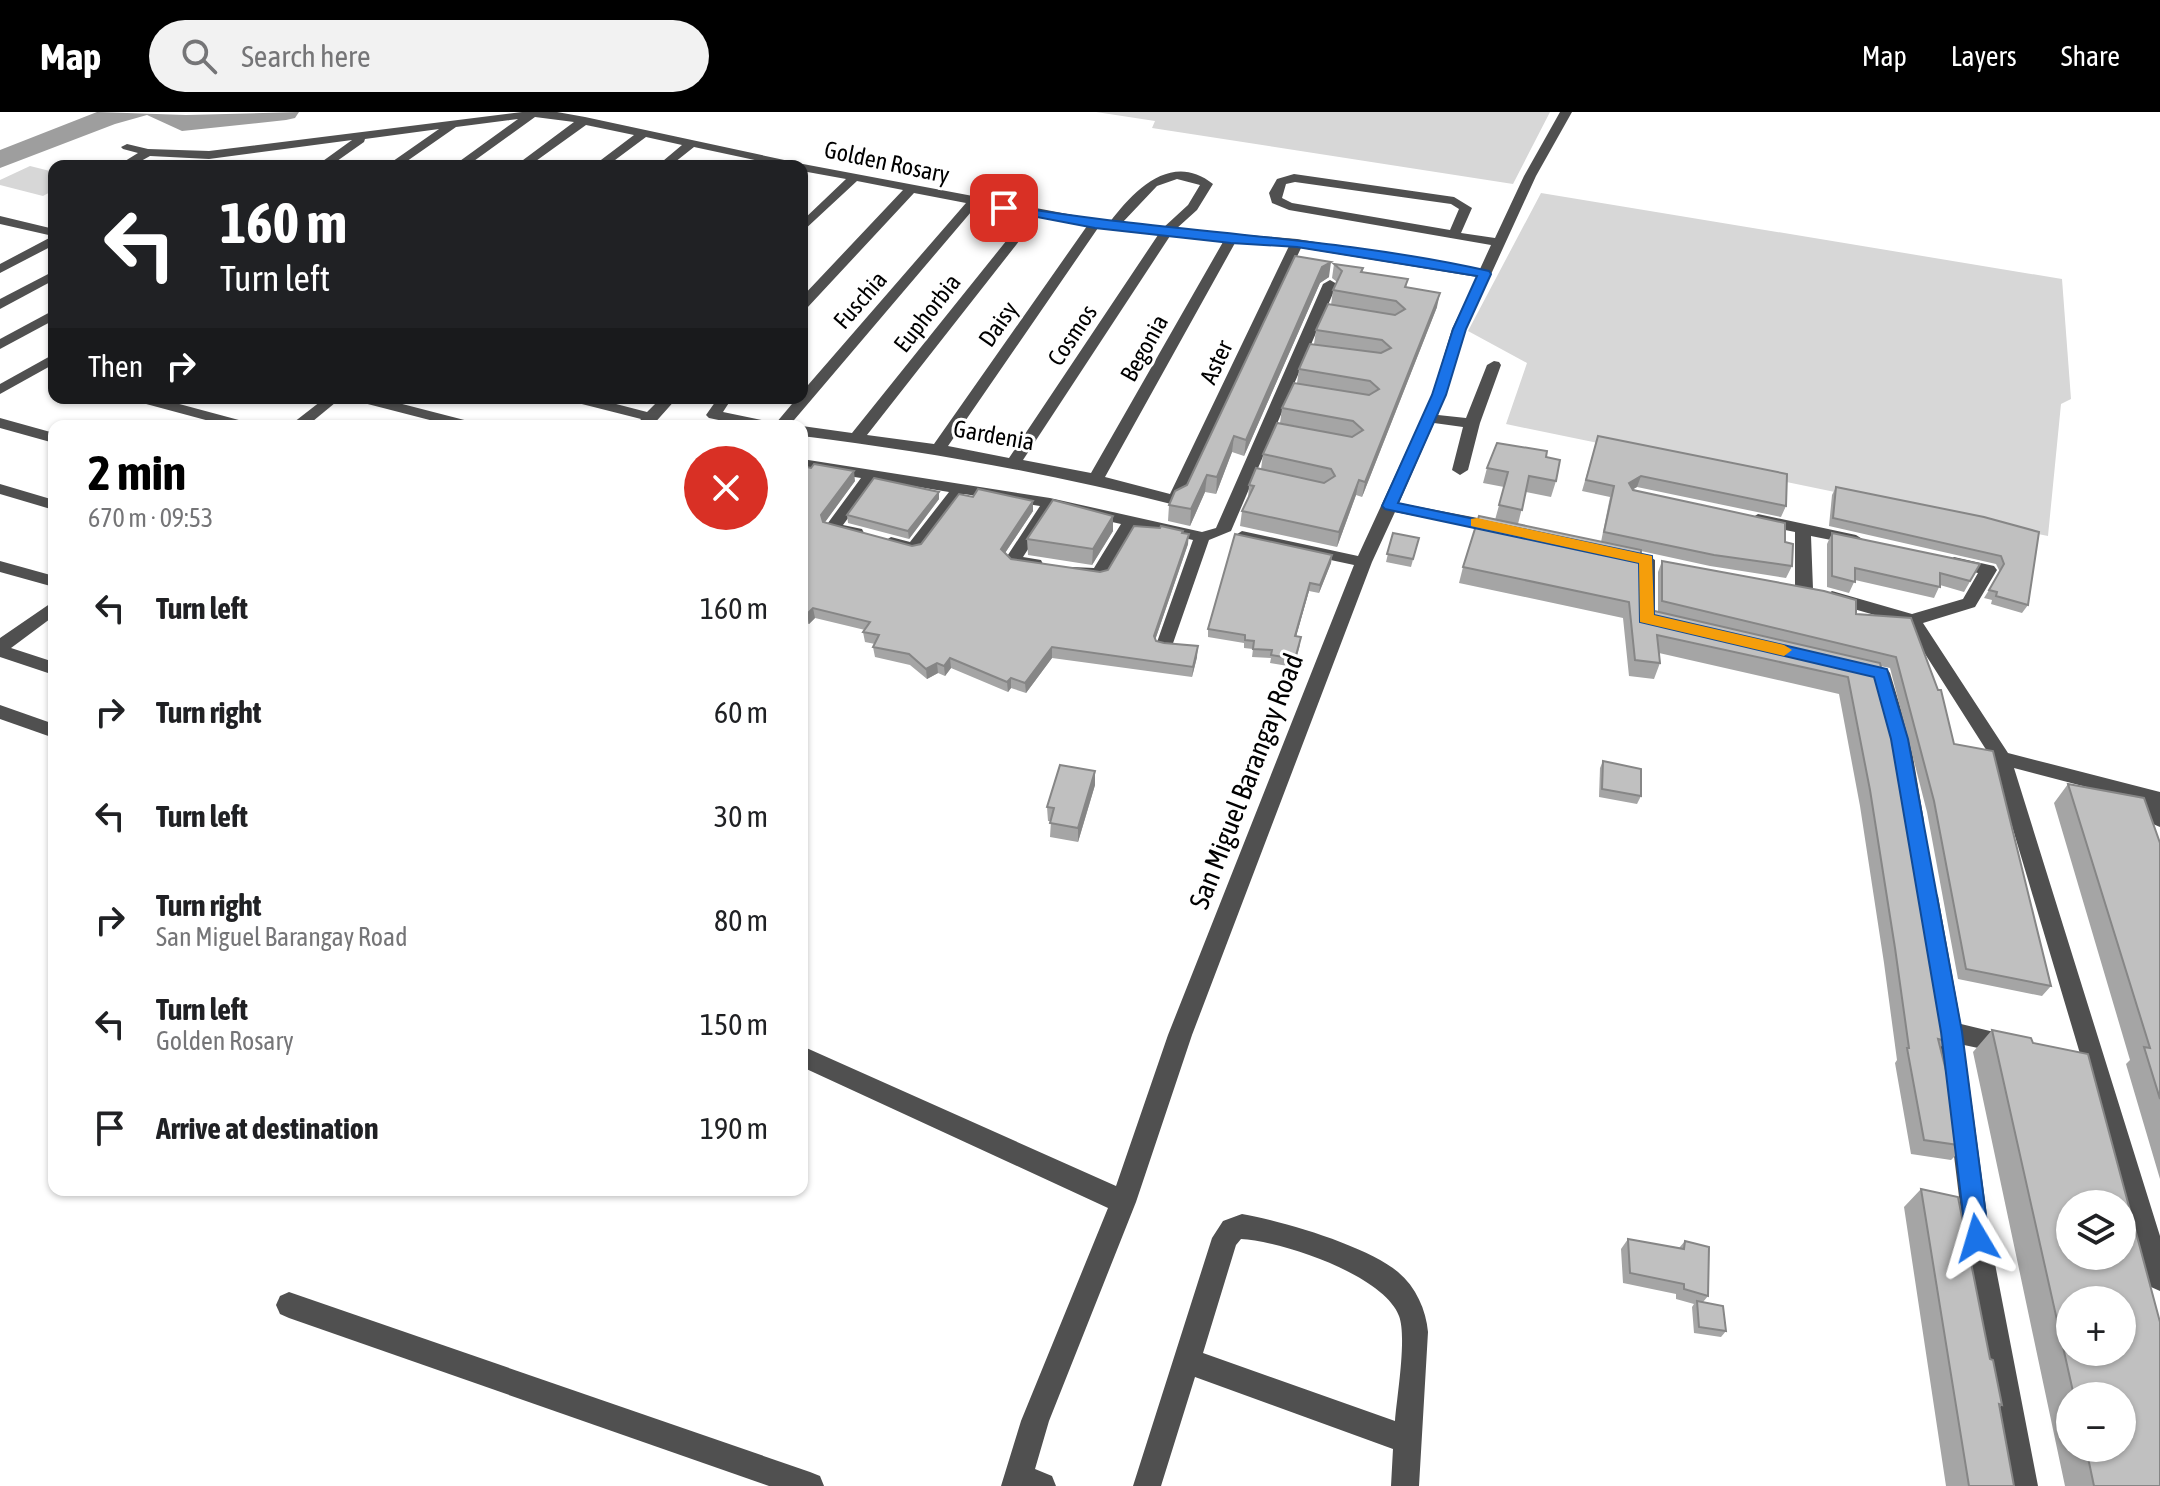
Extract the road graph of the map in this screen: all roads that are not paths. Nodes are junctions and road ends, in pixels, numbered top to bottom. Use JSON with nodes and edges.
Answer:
{"nodes":[{"id":1,"x":1566,"y":112,"type":"edge"},
{"id":2,"x":533,"y":114,"type":"edge"},
{"id":3,"x":585,"y":120,"type":"junction"},
{"id":4,"x":457,"y":123,"type":"junction"},
{"id":5,"x":644,"y":133,"type":"junction"},
{"id":6,"x":367,"y":136,"type":"junction"},
{"id":7,"x":692,"y":143,"type":"junction"},
{"id":8,"x":127,"y":147,"type":"dead end"},
{"id":9,"x":284,"y":148,"type":"junction"},
{"id":10,"x":148,"y":152,"type":"junction"},
{"id":11,"x":209,"y":155,"type":"junction"},
{"id":12,"x":744,"y":155,"type":"junction"},
{"id":13,"x":134,"y":160,"type":"edge"},
{"id":14,"x":200,"y":160,"type":"edge"},
{"id":15,"x":264,"y":160,"type":"dead end"},
{"id":16,"x":331,"y":160,"type":"edge"},
{"id":17,"x":401,"y":160,"type":"edge"},
{"id":18,"x":468,"y":160,"type":"edge"},
{"id":19,"x":529,"y":160,"type":"edge"},
{"id":20,"x":607,"y":160,"type":"edge"},
{"id":21,"x":671,"y":160,"type":"edge"},
{"id":22,"x":738,"y":160,"type":"edge"},
{"id":23,"x":769,"y":160,"type":"edge"},
{"id":24,"x":808,"y":167,"type":"edge"},
{"id":25,"x":856,"y":176,"type":"junction"},
{"id":26,"x":911,"y":189,"type":"junction"},
{"id":27,"x":973,"y":202,"type":"junction"},
{"id":28,"x":1034,"y":214,"type":"junction"},
{"id":29,"x":0,"y":220,"type":"edge"},
{"id":30,"x":808,"y":222,"type":"edge"},
{"id":31,"x":20,"y":224,"type":"junction"},
{"id":32,"x":1095,"y":224,"type":"junction"},
{"id":33,"x":1113,"y":226,"type":"junction"},
{"id":34,"x":48,"y":231,"type":"edge"},
{"id":35,"x":1167,"y":231,"type":"junction"},
{"id":36,"x":0,"y":235,"type":"edge"},
{"id":37,"x":1454,"y":235,"type":"junction"},
{"id":38,"x":1231,"y":239,"type":"junction"},
{"id":39,"x":48,"y":243,"type":"edge"},
{"id":40,"x":1297,"y":243,"type":"junction"},
{"id":41,"x":1499,"y":243,"type":"junction"},
{"id":42,"x":0,"y":269,"type":"edge"},
{"id":43,"x":1485,"y":274,"type":"junction"},
{"id":44,"x":48,"y":278,"type":"edge"},
{"id":45,"x":1330,"y":284,"type":"dead end"},
{"id":46,"x":808,"y":299,"type":"edge"},
{"id":47,"x":0,"y":305,"type":"edge"},
{"id":48,"x":48,"y":317,"type":"edge"},
{"id":49,"x":0,"y":345,"type":"edge"},
{"id":50,"x":48,"y":362,"type":"edge"},
{"id":51,"x":1494,"y":365,"type":"dead end"},
{"id":52,"x":34,"y":370,"type":"junction"},
{"id":53,"x":48,"y":374,"type":"edge"},
{"id":54,"x":0,"y":390,"type":"edge"},
{"id":55,"x":808,"y":394,"type":"edge"},
{"id":56,"x":162,"y":404,"type":"edge"},
{"id":57,"x":326,"y":404,"type":"edge"},
{"id":58,"x":385,"y":404,"type":"edge"},
{"id":59,"x":595,"y":404,"type":"edge"},
{"id":60,"x":664,"y":404,"type":"edge"},
{"id":61,"x":721,"y":404,"type":"edge"},
{"id":62,"x":800,"y":404,"type":"edge"},
{"id":63,"x":1427,"y":418,"type":"junction"},
{"id":64,"x":222,"y":420,"type":"edge"},
{"id":65,"x":305,"y":420,"type":"edge"},
{"id":66,"x":447,"y":420,"type":"edge"},
{"id":67,"x":641,"y":420,"type":"edge"},
{"id":68,"x":649,"y":420,"type":"edge"},
{"id":69,"x":739,"y":420,"type":"edge"},
{"id":70,"x":786,"y":420,"type":"edge"},
{"id":71,"x":0,"y":423,"type":"edge"},
{"id":72,"x":1472,"y":423,"type":"junction"},
{"id":73,"x":808,"y":432,"type":"edge"},
{"id":74,"x":48,"y":436,"type":"edge"},
{"id":75,"x":855,"y":440,"type":"junction"},
{"id":76,"x":938,"y":449,"type":"junction"},
{"id":77,"x":1013,"y":463,"type":"junction"},
{"id":78,"x":808,"y":465,"type":"edge"},
{"id":79,"x":1460,"y":470,"type":"dead end"},
{"id":80,"x":873,"y":473,"type":"junction"},
{"id":81,"x":1096,"y":479,"type":"junction"},
{"id":82,"x":961,"y":487,"type":"junction"},
{"id":83,"x":0,"y":489,"type":"edge"},
{"id":84,"x":1175,"y":500,"type":"joint"},
{"id":85,"x":48,"y":503,"type":"edge"},
{"id":86,"x":1050,"y":503,"type":"junction"},
{"id":87,"x":1390,"y":506,"type":"junction"},
{"id":88,"x":1742,"y":516,"type":"edge"},
{"id":89,"x":1131,"y":521,"type":"junction"},
{"id":90,"x":1803,"y":528,"type":"junction"},
{"id":91,"x":1223,"y":531,"type":"junction"},
{"id":92,"x":1517,"y":531,"type":"edge"},
{"id":93,"x":1202,"y":537,"type":"junction"},
{"id":94,"x":1880,"y":545,"type":"edge"},
{"id":95,"x":1942,"y":559,"type":"edge"},
{"id":96,"x":1647,"y":560,"type":"dead end"},
{"id":97,"x":1364,"y":562,"type":"junction"},
{"id":98,"x":0,"y":566,"type":"edge"},
{"id":99,"x":48,"y":580,"type":"edge"},
{"id":100,"x":48,"y":612,"type":"edge"},
{"id":101,"x":1912,"y":620,"type":"junction"},
{"id":102,"x":1675,"y":625,"type":"edge"},
{"id":103,"x":1165,"y":645,"type":"edge"},
{"id":104,"x":0,"y":649,"type":"edge"},
{"id":105,"x":1851,"y":666,"type":"edge"},
{"id":106,"x":48,"y":667,"type":"edge"},
{"id":107,"x":0,"y":712,"type":"edge"},
{"id":108,"x":48,"y":729,"type":"edge"},
{"id":109,"x":2001,"y":758,"type":"junction"},
{"id":110,"x":2156,"y":798,"type":"edge"},
{"id":111,"x":2160,"y":819,"type":"edge"},
{"id":112,"x":1919,"y":847,"type":"edge"},
{"id":113,"x":1924,"y":878,"type":"edge"},
{"id":114,"x":1951,"y":1032,"type":"junction"},
{"id":115,"x":2038,"y":1051,"type":"edge"},
{"id":116,"x":2068,"y":1057,"type":"edge"},
{"id":117,"x":808,"y":1059,"type":"edge"},
{"id":118,"x":2097,"y":1063,"type":"junction"},
{"id":119,"x":1123,"y":1202,"type":"junction"},
{"id":120,"x":2160,"y":1278,"type":"edge"},
{"id":121,"x":289,"y":1305,"type":"dead end"},
{"id":122,"x":1185,"y":1360,"type":"junction"},
{"id":123,"x":1408,"y":1440,"type":"junction"},
{"id":124,"x":1025,"y":1483,"type":"edge"},
{"id":125,"x":810,"y":1486,"type":"edge"},
{"id":126,"x":1147,"y":1486,"type":"edge"},
{"id":127,"x":1405,"y":1486,"type":"edge"},
{"id":128,"x":2024,"y":1486,"type":"edge"}],
"edges":[{"from":1,"to":41,"type":"street","name":"San Miguel Barangay Road"},
{"from":2,"to":3,"type":"street","name":"Golden Rosary"},
{"from":2,"to":4,"type":"street","name":"Golden Rosary"},
{"from":2,"to":18,"type":"street"},
{"from":3,"to":5,"type":"street","name":"Golden Rosary"},
{"from":3,"to":19,"type":"street"},
{"from":4,"to":6,"type":"street","name":"Golden Rosary"},
{"from":4,"to":17,"type":"street"},
{"from":5,"to":7,"type":"street","name":"Golden Rosary"},
{"from":5,"to":20,"type":"street"},
{"from":6,"to":9,"type":"street","name":"Golden Rosary"},
{"from":6,"to":16,"type":"street"},
{"from":7,"to":12,"type":"street","name":"Golden Rosary"},
{"from":7,"to":21,"type":"street"},
{"from":8,"to":10,"type":"street","name":"Golden Rosary"},
{"from":9,"to":11,"type":"street","name":"Golden Rosary"},
{"from":9,"to":15,"type":"street"},
{"from":10,"to":11,"type":"street","name":"Golden Rosary"},
{"from":10,"to":13,"type":"street"},
{"from":11,"to":14,"type":"street"},
{"from":12,"to":22,"type":"street"},
{"from":12,"to":23,"type":"street","name":"Golden Rosary"},
{"from":24,"to":25,"type":"street","name":"Golden Rosary"},
{"from":25,"to":26,"type":"street","name":"Golden Rosary"},
{"from":25,"to":30,"type":"street"},
{"from":26,"to":27,"type":"street","name":"Golden Rosary"},
{"from":26,"to":46,"type":"street"},
{"from":27,"to":28,"type":"street","name":"Golden Rosary"},
{"from":27,"to":55,"type":"street","name":"Fuschia"},
{"from":28,"to":32,"type":"street","name":"Golden Rosary"},
{"from":28,"to":75,"type":"street","name":"Euphorbia"},
{"from":29,"to":31,"type":"street"},
{"from":31,"to":34,"type":"street"},
{"from":31,"to":36,"type":"street"},
{"from":32,"to":33,"type":"street","name":"Golden Rosary"},
{"from":32,"to":76,"type":"street","name":"Daisy"},
{"from":33,"to":35,"type":"street","name":"Golden Rosary"},
{"from":33,"to":35,"type":"street","name":"Cosmos"},
{"from":35,"to":38,"type":"street","name":"Golden Rosary"},
{"from":35,"to":77,"type":"street","name":"Cosmos"},
{"from":37,"to":37,"type":"street"},
{"from":37,"to":41,"type":"street"},
{"from":38,"to":40,"type":"street","name":"Golden Rosary"},
{"from":38,"to":81,"type":"street","name":"Begonia"},
{"from":39,"to":42,"type":"street"},
{"from":40,"to":43,"type":"street","name":"Golden Rosary"},
{"from":40,"to":84,"type":"street","name":"Aster"},
{"from":41,"to":43,"type":"street","name":"San Miguel Barangay Road"},
{"from":43,"to":63,"type":"street","name":"San Miguel Barangay Road"},
{"from":44,"to":47,"type":"street"},
{"from":45,"to":91,"type":"street"},
{"from":48,"to":49,"type":"street"},
{"from":50,"to":52,"type":"street"},
{"from":51,"to":72,"type":"street"},
{"from":52,"to":53,"type":"street"},
{"from":52,"to":54,"type":"street"},
{"from":56,"to":64,"type":"street"},
{"from":57,"to":65,"type":"street"},
{"from":58,"to":66,"type":"street"},
{"from":59,"to":67,"type":"street"},
{"from":60,"to":68,"type":"street"},
{"from":61,"to":69,"type":"street"},
{"from":62,"to":70,"type":"street","name":"Fuschia"},
{"from":63,"to":72,"type":"street"},
{"from":63,"to":87,"type":"street","name":"San Miguel Barangay Road"},
{"from":71,"to":74,"type":"street"},
{"from":72,"to":79,"type":"street"},
{"from":73,"to":75,"type":"street","name":"Gardenia"},
{"from":75,"to":76,"type":"street","name":"Gardenia"},
{"from":76,"to":77,"type":"street","name":"Gardenia"},
{"from":77,"to":81,"type":"street","name":"Gardenia"},
{"from":78,"to":80,"type":"street"},
{"from":80,"to":82,"type":"street"},
{"from":80,"to":82,"type":"street"},
{"from":81,"to":84,"type":"street","name":"Gardenia"},
{"from":82,"to":86,"type":"street"},
{"from":83,"to":85,"type":"street"},
{"from":86,"to":89,"type":"street"},
{"from":86,"to":89,"type":"street"},
{"from":87,"to":92,"type":"street"},
{"from":87,"to":97,"type":"street","name":"San Miguel Barangay Road"},
{"from":88,"to":90,"type":"street"},
{"from":89,"to":93,"type":"street"},
{"from":90,"to":94,"type":"street"},
{"from":90,"to":101,"type":"street"},
{"from":91,"to":93,"type":"street"},
{"from":91,"to":97,"type":"street"},
{"from":93,"to":103,"type":"street"},
{"from":95,"to":101,"type":"street"},
{"from":96,"to":102,"type":"street"},
{"from":97,"to":119,"type":"street","name":"San Miguel Barangay Road"},
{"from":98,"to":99,"type":"street"},
{"from":100,"to":104,"type":"street"},
{"from":101,"to":109,"type":"street"},
{"from":104,"to":106,"type":"street"},
{"from":105,"to":112,"type":"street"},
{"from":107,"to":108,"type":"street"},
{"from":109,"to":110,"type":"street"},
{"from":109,"to":118,"type":"street"},
{"from":110,"to":111,"type":"street"},
{"from":113,"to":114,"type":"street"},
{"from":114,"to":115,"type":"street"},
{"from":114,"to":128,"type":"street"},
{"from":116,"to":118,"type":"street"},
{"from":117,"to":119,"type":"street"},
{"from":118,"to":120,"type":"street"},
{"from":119,"to":124,"type":"street","name":"San Miguel Barangay Road"},
{"from":121,"to":125,"type":"street"},
{"from":122,"to":123,"type":"street"},
{"from":122,"to":123,"type":"street"},
{"from":122,"to":126,"type":"street"},
{"from":123,"to":127,"type":"street"}]}
